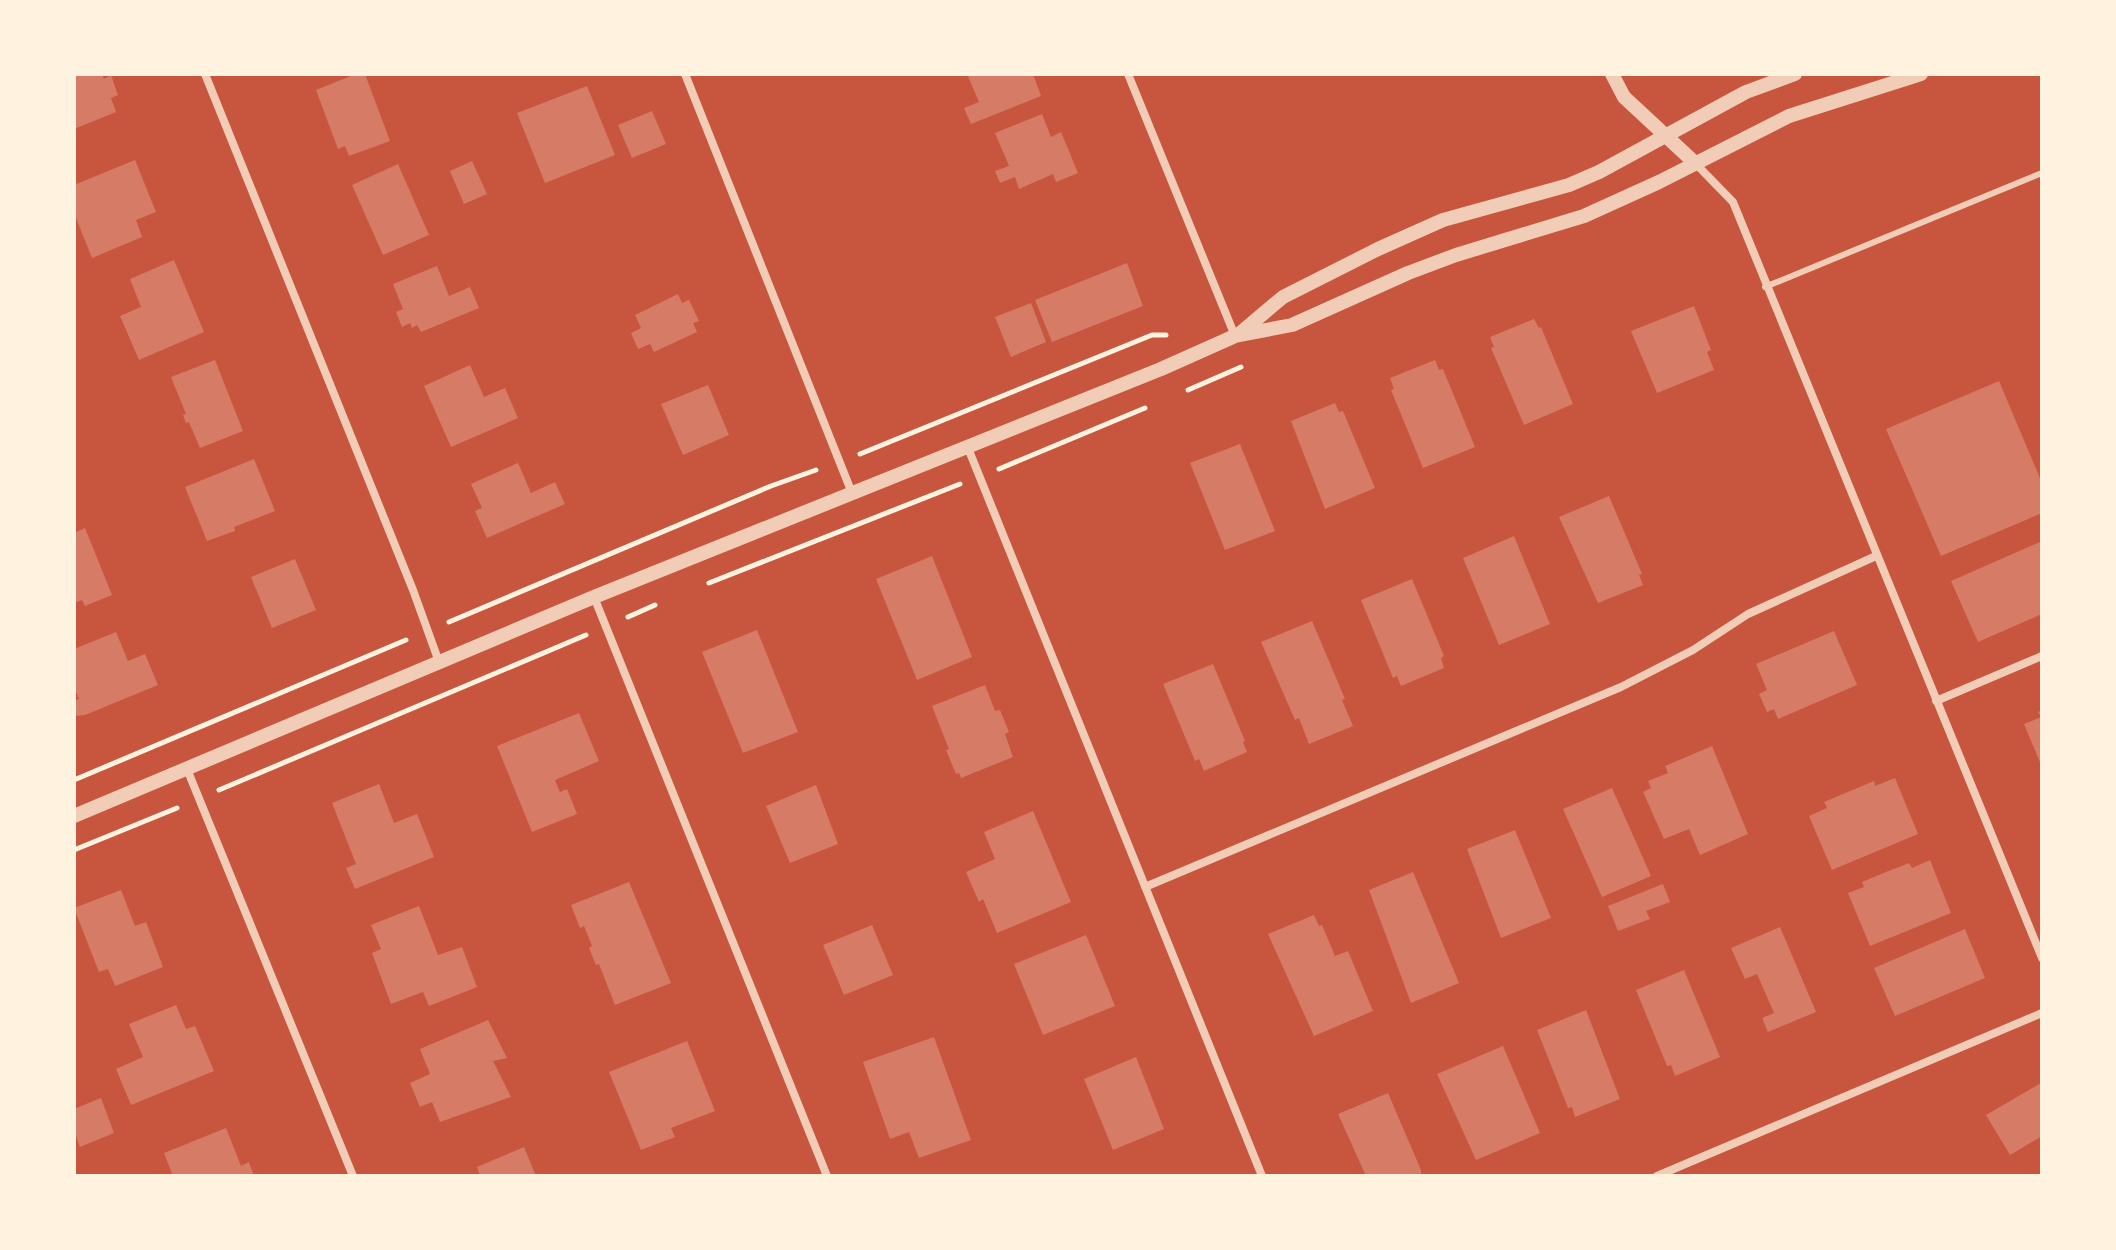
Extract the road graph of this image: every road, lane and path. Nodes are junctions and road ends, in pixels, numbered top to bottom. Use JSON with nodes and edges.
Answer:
{"nodes":[{"id":1,"x":205,"y":74,"type":"edge"},
{"id":2,"x":685,"y":74,"type":"edge"},
{"id":3,"x":1128,"y":74,"type":"edge"},
{"id":4,"x":1612,"y":74,"type":"edge"},
{"id":5,"x":1795,"y":74,"type":"edge"},
{"id":6,"x":1921,"y":74,"type":"edge"},
{"id":7,"x":1664,"y":136,"type":"junction"},
{"id":8,"x":1695,"y":163,"type":"junction"},
{"id":9,"x":2042,"y":173,"type":"edge"},
{"id":10,"x":1765,"y":287,"type":"junction"},
{"id":11,"x":1235,"y":336,"type":"junction"},
{"id":12,"x":968,"y":448,"type":"junction"},
{"id":13,"x":771,"y":486,"type":"dead end"},
{"id":14,"x":852,"y":493,"type":"junction"},
{"id":15,"x":912,"y":504,"type":"dead end"},
{"id":16,"x":1876,"y":556,"type":"junction"},
{"id":17,"x":697,"y":588,"type":"dead end"},
{"id":18,"x":594,"y":597,"type":"junction"},
{"id":19,"x":504,"y":599,"type":"dead end"},
{"id":20,"x":2042,"y":656,"type":"edge"},
{"id":21,"x":364,"y":658,"type":"dead end"},
{"id":22,"x":439,"y":662,"type":"junction"},
{"id":23,"x":523,"y":662,"type":"dead end"},
{"id":24,"x":1936,"y":701,"type":"junction"},
{"id":25,"x":187,"y":769,"type":"junction"},
{"id":26,"x":270,"y":769,"type":"dead end"},
{"id":27,"x":74,"y":780,"type":"edge"},
{"id":28,"x":74,"y":816,"type":"edge"},
{"id":29,"x":127,"y":828,"type":"dead end"},
{"id":30,"x":74,"y":850,"type":"edge"},
{"id":31,"x":1145,"y":887,"type":"junction"},
{"id":32,"x":2042,"y":958,"type":"edge"},
{"id":33,"x":2042,"y":1013,"type":"edge"},
{"id":34,"x":353,"y":1176,"type":"edge"},
{"id":35,"x":827,"y":1176,"type":"edge"},
{"id":36,"x":1262,"y":1176,"type":"edge"},
{"id":37,"x":1657,"y":1176,"type":"edge"}],
"edges":[{"from":1,"to":22,"type":"street"},
{"from":2,"to":14,"type":"street"},
{"from":3,"to":11,"type":"street"},
{"from":4,"to":7,"type":"street"},
{"from":5,"to":7,"type":"street"},
{"from":6,"to":8,"type":"street"},
{"from":7,"to":8,"type":"street"},
{"from":7,"to":11,"type":"street"},
{"from":8,"to":10,"type":"street"},
{"from":8,"to":11,"type":"street"},
{"from":9,"to":10,"type":"lane"},
{"from":10,"to":16,"type":"street"},
{"from":11,"to":12,"type":"street"},
{"from":12,"to":14,"type":"street"},
{"from":12,"to":31,"type":"street"},
{"from":13,"to":19,"type":"path"},
{"from":14,"to":18,"type":"street"},
{"from":15,"to":17,"type":"path"},
{"from":16,"to":24,"type":"street"},
{"from":16,"to":31,"type":"street"},
{"from":18,"to":22,"type":"street"},
{"from":18,"to":35,"type":"street"},
{"from":20,"to":24,"type":"street"},
{"from":21,"to":27,"type":"path"},
{"from":22,"to":25,"type":"street"},
{"from":23,"to":26,"type":"path"},
{"from":24,"to":32,"type":"street"},
{"from":25,"to":28,"type":"street"},
{"from":25,"to":34,"type":"street"},
{"from":29,"to":30,"type":"path"},
{"from":31,"to":36,"type":"street"},
{"from":33,"to":37,"type":"street"}]}
